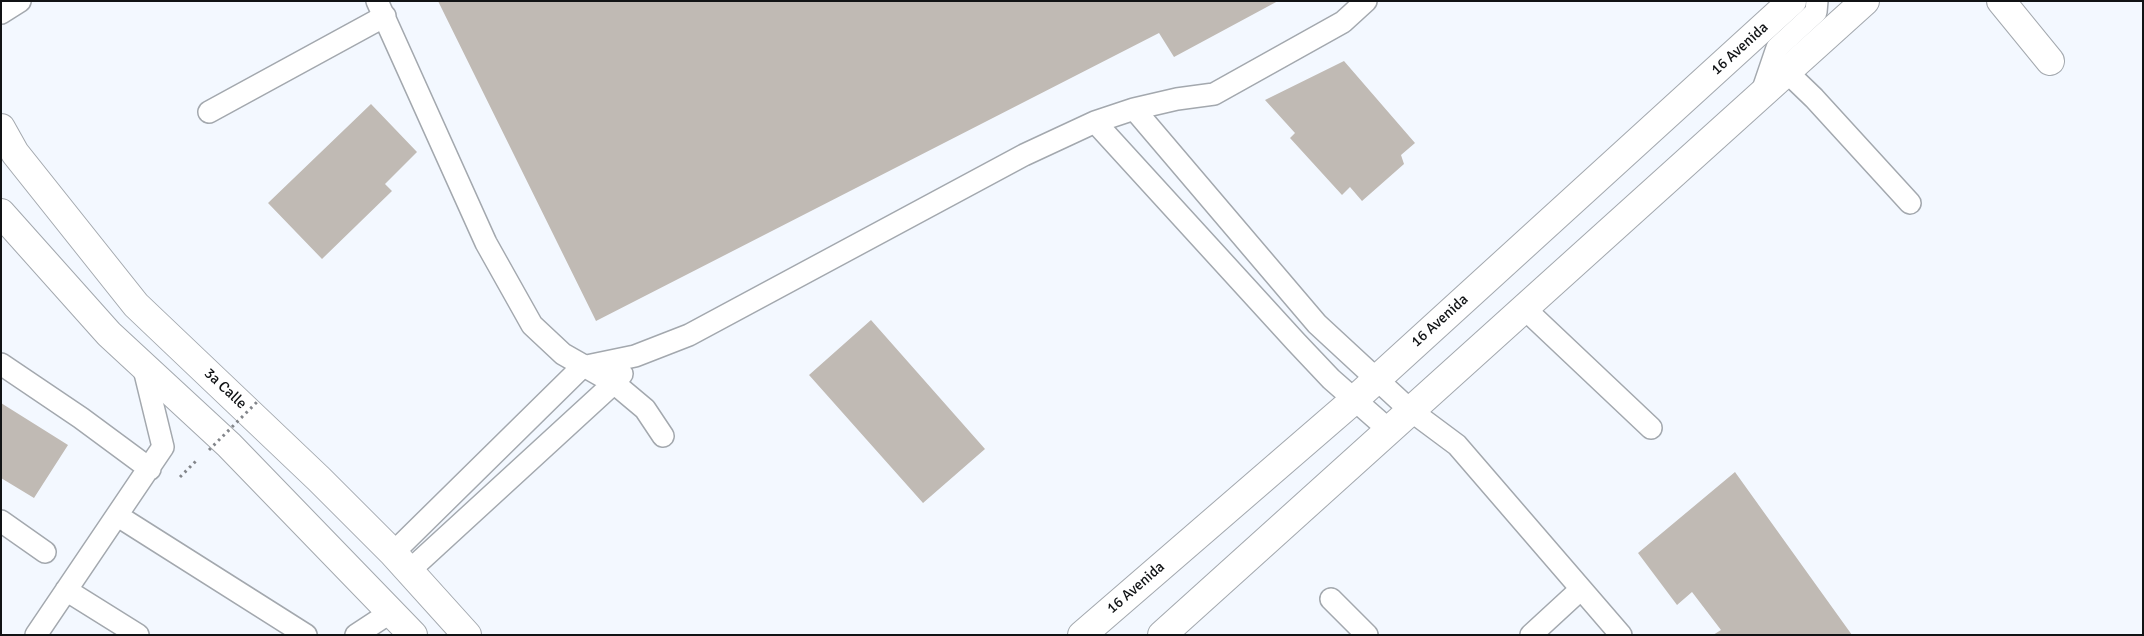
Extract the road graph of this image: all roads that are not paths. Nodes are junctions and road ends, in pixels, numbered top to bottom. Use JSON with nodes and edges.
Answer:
{"nodes":[{"id":1,"x":20,"y":1,"type":"edge"},
{"id":2,"x":1366,"y":1,"type":"edge"},
{"id":3,"x":1792,"y":1,"type":"edge"},
{"id":4,"x":1817,"y":1,"type":"edge"},
{"id":5,"x":1865,"y":1,"type":"edge"},
{"id":6,"x":2001,"y":1,"type":"edge"},
{"id":7,"x":381,"y":9,"type":"edge"},
{"id":8,"x":1,"y":13,"type":"edge"},
{"id":9,"x":2050,"y":61,"type":"dead end"},
{"id":10,"x":1787,"y":72,"type":"junction"},
{"id":11,"x":1760,"y":96,"type":"junction"},
{"id":12,"x":1134,"y":109,"type":"junction"},
{"id":13,"x":209,"y":112,"type":"dead end"},
{"id":14,"x":1095,"y":122,"type":"junction"},
{"id":15,"x":1,"y":128,"type":"edge"},
{"id":16,"x":1910,"y":203,"type":"dead end"},
{"id":17,"x":1,"y":213,"type":"edge"},
{"id":18,"x":1524,"y":308,"type":"junction"},
{"id":19,"x":636,"y":356,"type":"junction"},
{"id":20,"x":1,"y":364,"type":"edge"},
{"id":21,"x":143,"y":365,"type":"junction"},
{"id":22,"x":582,"y":367,"type":"junction"},
{"id":23,"x":1377,"y":378,"type":"junction"},
{"id":24,"x":614,"y":384,"type":"junction"},
{"id":25,"x":1354,"y":400,"type":"junction"},
{"id":26,"x":1410,"y":410,"type":"junction"},
{"id":27,"x":1651,"y":428,"type":"dead end"},
{"id":28,"x":1389,"y":430,"type":"junction"},
{"id":29,"x":663,"y":436,"type":"dead end"},
{"id":30,"x":150,"y":469,"type":"junction"},
{"id":31,"x":118,"y":516,"type":"junction"},
{"id":32,"x":1,"y":521,"type":"edge"},
{"id":33,"x":45,"y":552,"type":"dead end"},
{"id":34,"x":401,"y":562,"type":"junction"},
{"id":35,"x":1581,"y":589,"type":"junction"},
{"id":36,"x":66,"y":590,"type":"junction"},
{"id":37,"x":1331,"y":599,"type":"dead end"},
{"id":38,"x":391,"y":612,"type":"junction"},
{"id":39,"x":36,"y":635,"type":"edge"},
{"id":40,"x":138,"y":635,"type":"edge"},
{"id":41,"x":306,"y":635,"type":"edge"},
{"id":42,"x":356,"y":635,"type":"edge"},
{"id":43,"x":413,"y":635,"type":"edge"},
{"id":44,"x":467,"y":635,"type":"edge"},
{"id":45,"x":1082,"y":635,"type":"edge"},
{"id":46,"x":1162,"y":635,"type":"edge"},
{"id":47,"x":1367,"y":635,"type":"edge"},
{"id":48,"x":1531,"y":635,"type":"edge"},
{"id":49,"x":1621,"y":635,"type":"edge"}],
"edges":[{"from":1,"to":8,"type":"lane"},
{"from":2,"to":12,"type":"lane"},
{"from":3,"to":23,"type":"main road","name":"16 Avenida"},
{"from":4,"to":11,"type":"lane"},
{"from":5,"to":10,"type":"main road"},
{"from":6,"to":9,"type":"main road"},
{"from":7,"to":13,"type":"lane"},
{"from":7,"to":22,"type":"lane"},
{"from":10,"to":11,"type":"main road"},
{"from":10,"to":16,"type":"lane"},
{"from":11,"to":18,"type":"main road"},
{"from":12,"to":14,"type":"lane"},
{"from":12,"to":23,"type":"lane"},
{"from":14,"to":19,"type":"lane"},
{"from":14,"to":25,"type":"lane"},
{"from":15,"to":34,"type":"main road","name":"3a Calle"},
{"from":17,"to":21,"type":"main road"},
{"from":18,"to":26,"type":"main road"},
{"from":18,"to":27,"type":"lane"},
{"from":19,"to":22,"type":"lane"},
{"from":19,"to":24,"type":"lane"},
{"from":20,"to":30,"type":"lane"},
{"from":21,"to":30,"type":"lane"},
{"from":21,"to":38,"type":"main road"},
{"from":22,"to":24,"type":"lane"},
{"from":22,"to":34,"type":"lane"},
{"from":23,"to":25,"type":"main road","name":"16 Avenida"},
{"from":23,"to":26,"type":"lane"},
{"from":24,"to":29,"type":"lane"},
{"from":24,"to":34,"type":"lane"},
{"from":25,"to":28,"type":"lane"},
{"from":25,"to":45,"type":"main road","name":"16 Avenida"},
{"from":26,"to":28,"type":"main road"},
{"from":26,"to":35,"type":"lane"},
{"from":28,"to":46,"type":"main road"},
{"from":30,"to":31,"type":"lane"},
{"from":31,"to":36,"type":"lane"},
{"from":31,"to":41,"type":"lane"},
{"from":32,"to":33,"type":"lane"},
{"from":34,"to":44,"type":"main road","name":"3a Calle"},
{"from":35,"to":48,"type":"lane"},
{"from":35,"to":49,"type":"lane"},
{"from":36,"to":39,"type":"lane"},
{"from":36,"to":40,"type":"lane"},
{"from":37,"to":47,"type":"lane"},
{"from":38,"to":42,"type":"lane"},
{"from":38,"to":43,"type":"main road"}]}
